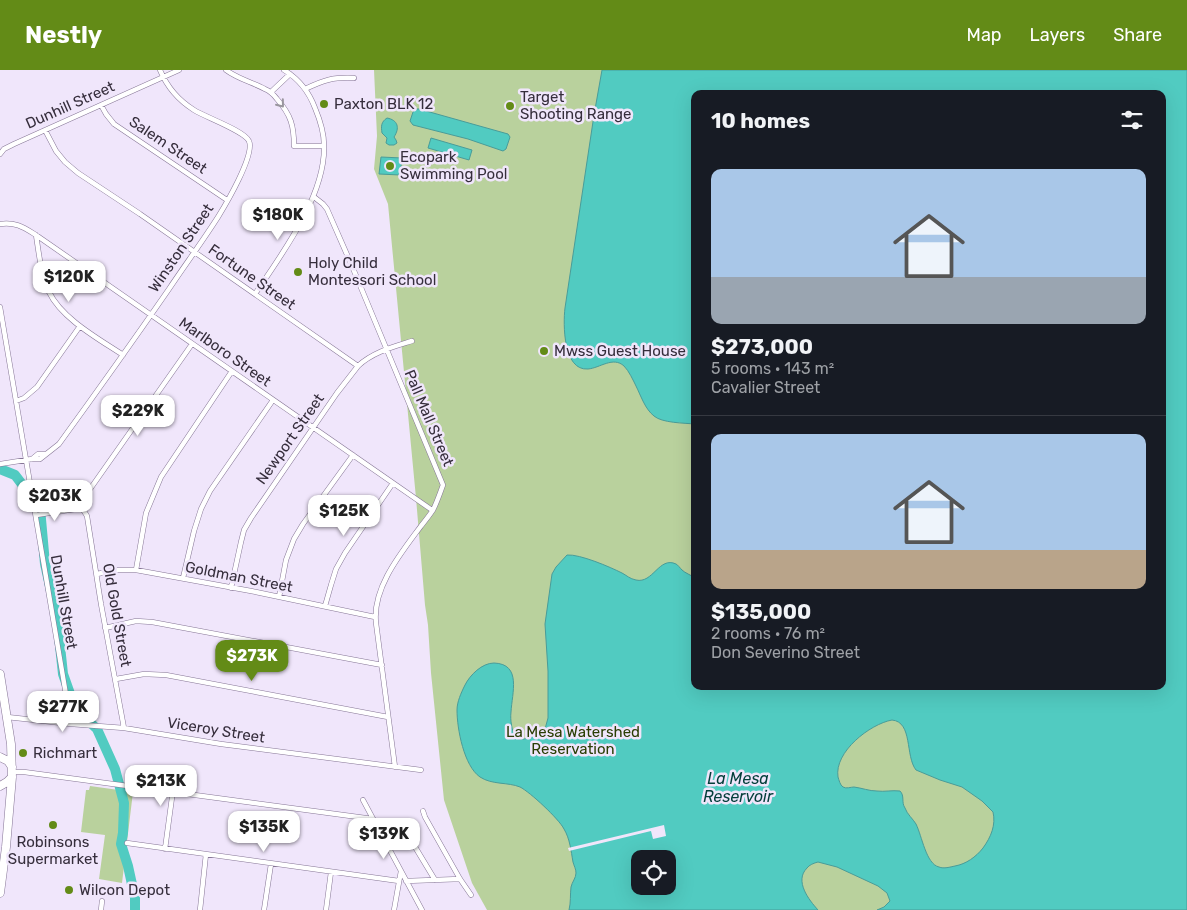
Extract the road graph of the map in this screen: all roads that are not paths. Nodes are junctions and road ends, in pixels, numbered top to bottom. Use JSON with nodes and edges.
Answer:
{"nodes":[{"id":1,"x":160,"y":70,"type":"edge"},
{"id":2,"x":179,"y":70,"type":"edge"},
{"id":3,"x":226,"y":70,"type":"edge"},
{"id":4,"x":284,"y":70,"type":"edge"},
{"id":5,"x":290,"y":74,"type":"junction"},
{"id":6,"x":163,"y":77,"type":"junction"},
{"id":7,"x":354,"y":78,"type":"dead end"},
{"id":8,"x":305,"y":89,"type":"junction"},
{"id":9,"x":271,"y":92,"type":"junction"},
{"id":10,"x":101,"y":105,"type":"junction"},
{"id":11,"x":45,"y":130,"type":"junction"},
{"id":12,"x":324,"y":146,"type":"junction"},
{"id":13,"x":0,"y":154,"type":"edge"},
{"id":14,"x":314,"y":197,"type":"junction"},
{"id":15,"x":228,"y":200,"type":"junction"},
{"id":16,"x":0,"y":224,"type":"edge"},
{"id":17,"x":36,"y":236,"type":"junction"},
{"id":18,"x":195,"y":252,"type":"junction"},
{"id":19,"x":256,"y":294,"type":"junction"},
{"id":20,"x":0,"y":307,"type":"edge"},
{"id":21,"x":151,"y":315,"type":"junction"},
{"id":22,"x":80,"y":326,"type":"junction"},
{"id":23,"x":412,"y":341,"type":"dead end"},
{"id":24,"x":192,"y":344,"type":"junction"},
{"id":25,"x":386,"y":349,"type":"junction"},
{"id":26,"x":123,"y":355,"type":"junction"},
{"id":27,"x":358,"y":366,"type":"junction"},
{"id":28,"x":232,"y":371,"type":"junction"},
{"id":29,"x":16,"y":400,"type":"junction"},
{"id":30,"x":272,"y":400,"type":"junction"},
{"id":31,"x":313,"y":428,"type":"junction"},
{"id":32,"x":353,"y":456,"type":"junction"},
{"id":33,"x":26,"y":460,"type":"junction"},
{"id":34,"x":0,"y":464,"type":"edge"},
{"id":35,"x":392,"y":483,"type":"junction"},
{"id":36,"x":82,"y":508,"type":"junction"},
{"id":37,"x":432,"y":510,"type":"junction"},
{"id":38,"x":36,"y":515,"type":"junction"},
{"id":39,"x":136,"y":570,"type":"junction"},
{"id":40,"x":97,"y":574,"type":"junction"},
{"id":41,"x":182,"y":578,"type":"junction"},
{"id":42,"x":231,"y":588,"type":"junction"},
{"id":43,"x":279,"y":597,"type":"junction"},
{"id":44,"x":325,"y":606,"type":"junction"},
{"id":45,"x":375,"y":617,"type":"junction"},
{"id":46,"x":105,"y":628,"type":"junction"},
{"id":47,"x":382,"y":665,"type":"junction"},
{"id":48,"x":0,"y":674,"type":"edge"},
{"id":49,"x":116,"y":679,"type":"junction"},
{"id":50,"x":7,"y":717,"type":"junction"},
{"id":51,"x":388,"y":717,"type":"junction"},
{"id":52,"x":71,"y":724,"type":"junction"},
{"id":53,"x":124,"y":728,"type":"junction"},
{"id":54,"x":0,"y":757,"type":"edge"},
{"id":55,"x":395,"y":767,"type":"junction"},
{"id":56,"x":176,"y":768,"type":"dead end"},
{"id":57,"x":421,"y":770,"type":"dead end"},
{"id":58,"x":12,"y":772,"type":"junction"},
{"id":59,"x":0,"y":786,"type":"edge"},
{"id":60,"x":0,"y":790,"type":"edge"},
{"id":61,"x":172,"y":792,"type":"junction"},
{"id":62,"x":11,"y":793,"type":"junction"},
{"id":63,"x":362,"y":800,"type":"dead end"},
{"id":64,"x":423,"y":811,"type":"dead end"},
{"id":65,"x":373,"y":819,"type":"junction"},
{"id":66,"x":403,"y":827,"type":"dead end"},
{"id":67,"x":127,"y":843,"type":"dead end"},
{"id":68,"x":165,"y":849,"type":"junction"},
{"id":69,"x":206,"y":854,"type":"junction"},
{"id":70,"x":271,"y":864,"type":"junction"},
{"id":71,"x":401,"y":871,"type":"junction"},
{"id":72,"x":331,"y":872,"type":"junction"},
{"id":73,"x":460,"y":879,"type":"junction"},
{"id":74,"x":435,"y":880,"type":"junction"},
{"id":75,"x":406,"y":881,"type":"junction"},
{"id":76,"x":399,"y":882,"type":"junction"},
{"id":77,"x":411,"y":890,"type":"junction"},
{"id":78,"x":0,"y":893,"type":"edge"},
{"id":79,"x":396,"y":895,"type":"junction"},
{"id":80,"x":471,"y":895,"type":"dead end"},
{"id":81,"x":102,"y":901,"type":"dead end"},
{"id":82,"x":101,"y":910,"type":"edge"},
{"id":83,"x":200,"y":910,"type":"edge"},
{"id":84,"x":264,"y":910,"type":"edge"},
{"id":85,"x":326,"y":910,"type":"edge"},
{"id":86,"x":394,"y":910,"type":"edge"},
{"id":87,"x":422,"y":910,"type":"edge"}],
"edges":[{"from":1,"to":6,"type":"street","name":"Winston Street"},
{"from":2,"to":6,"type":"street","name":"Dunhill Street"},
{"from":3,"to":9,"type":"street"},
{"from":4,"to":5,"type":"street"},
{"from":5,"to":8,"type":"street"},
{"from":5,"to":9,"type":"street"},
{"from":6,"to":10,"type":"street","name":"Dunhill Street"},
{"from":6,"to":15,"type":"street","name":"Winston Street"},
{"from":7,"to":8,"type":"street"},
{"from":8,"to":12,"type":"street"},
{"from":9,"to":12,"type":"street","one_way":true},
{"from":10,"to":11,"type":"street","name":"Dunhill Street"},
{"from":10,"to":15,"type":"street","name":"Salem Street"},
{"from":11,"to":13,"type":"street","name":"Dunhill Street"},
{"from":11,"to":18,"type":"street","name":"Fortune Street"},
{"from":12,"to":14,"type":"street"},
{"from":14,"to":19,"type":"street"},
{"from":14,"to":25,"type":"street","name":"Pall Mall Street"},
{"from":15,"to":18,"type":"street","name":"Winston Street"},
{"from":16,"to":17,"type":"street","name":"Marlboro Street"},
{"from":17,"to":21,"type":"street","name":"Marlboro Street"},
{"from":17,"to":22,"type":"street"},
{"from":18,"to":19,"type":"street","name":"Fortune Street"},
{"from":18,"to":21,"type":"street","name":"Winston Street"},
{"from":19,"to":27,"type":"street","name":"Fortune Street"},
{"from":20,"to":29,"type":"street","name":"Dunhill Street"},
{"from":21,"to":24,"type":"street","name":"Marlboro Street"},
{"from":21,"to":26,"type":"street","name":"Winston Street"},
{"from":22,"to":26,"type":"street"},
{"from":22,"to":29,"type":"street"},
{"from":23,"to":25,"type":"street","name":"Newport Street"},
{"from":24,"to":28,"type":"street","name":"Marlboro Street"},
{"from":24,"to":36,"type":"street"},
{"from":25,"to":27,"type":"street","name":"Newport Street"},
{"from":25,"to":37,"type":"street","name":"Pall Mall Street"},
{"from":26,"to":33,"type":"street","name":"Winston Street"},
{"from":27,"to":31,"type":"street","name":"Newport Street"},
{"from":28,"to":30,"type":"street","name":"Marlboro Street"},
{"from":28,"to":39,"type":"street"},
{"from":29,"to":33,"type":"street","name":"Dunhill Street"},
{"from":30,"to":31,"type":"street","name":"Marlboro Street"},
{"from":30,"to":41,"type":"street"},
{"from":31,"to":32,"type":"street","name":"Marlboro Street"},
{"from":31,"to":42,"type":"street","name":"Newport Street"},
{"from":32,"to":35,"type":"street","name":"Marlboro Street"},
{"from":32,"to":43,"type":"street"},
{"from":33,"to":34,"type":"street","name":"Winston Street"},
{"from":33,"to":38,"type":"street","name":"Dunhill Street"},
{"from":35,"to":37,"type":"street","name":"Marlboro Street"},
{"from":35,"to":44,"type":"street"},
{"from":36,"to":38,"type":"street"},
{"from":36,"to":40,"type":"street","name":"Old Gold Street"},
{"from":37,"to":45,"type":"street","name":"Pall Mall Street"},
{"from":38,"to":52,"type":"street","name":"Dunhill Street"},
{"from":39,"to":40,"type":"street","name":"Goldman Street"},
{"from":39,"to":41,"type":"street","name":"Goldman Street"},
{"from":40,"to":46,"type":"street","name":"Old Gold Street"},
{"from":41,"to":42,"type":"street","name":"Goldman Street"},
{"from":42,"to":43,"type":"street","name":"Goldman Street"},
{"from":43,"to":44,"type":"street","name":"Goldman Street"},
{"from":44,"to":45,"type":"street","name":"Goldman Street"},
{"from":45,"to":47,"type":"street","name":"Pall Mall Street"},
{"from":46,"to":47,"type":"street"},
{"from":46,"to":49,"type":"street","name":"Old Gold Street"},
{"from":47,"to":51,"type":"street","name":"Pall Mall Street"},
{"from":48,"to":50,"type":"main road"},
{"from":49,"to":51,"type":"street"},
{"from":49,"to":53,"type":"street","name":"Old Gold Street"},
{"from":50,"to":52,"type":"street","name":"Viceroy Street"},
{"from":50,"to":58,"type":"main road"},
{"from":51,"to":55,"type":"street","name":"Pall Mall Street"},
{"from":52,"to":53,"type":"street","name":"Viceroy Street"},
{"from":53,"to":55,"type":"street","name":"Viceroy Street"},
{"from":54,"to":58,"type":"main road"},
{"from":55,"to":57,"type":"street","name":"Viceroy Street"},
{"from":56,"to":61,"type":"street"},
{"from":58,"to":59,"type":"main road"},
{"from":58,"to":61,"type":"street"},
{"from":58,"to":62,"type":"main road"},
{"from":60,"to":62,"type":"main road"},
{"from":61,"to":65,"type":"street"},
{"from":61,"to":68,"type":"street"},
{"from":62,"to":78,"type":"main road"},
{"from":63,"to":65,"type":"street"},
{"from":64,"to":73,"type":"street"},
{"from":65,"to":71,"type":"street"},
{"from":66,"to":74,"type":"street"},
{"from":67,"to":68,"type":"street"},
{"from":68,"to":69,"type":"street"},
{"from":69,"to":70,"type":"street"},
{"from":69,"to":83,"type":"street"},
{"from":70,"to":72,"type":"street"},
{"from":70,"to":84,"type":"street"},
{"from":71,"to":75,"type":"street"},
{"from":71,"to":76,"type":"street"},
{"from":72,"to":76,"type":"street"},
{"from":72,"to":85,"type":"street"},
{"from":73,"to":74,"type":"street"},
{"from":73,"to":80,"type":"street"},
{"from":74,"to":75,"type":"street"},
{"from":75,"to":77,"type":"street"},
{"from":76,"to":79,"type":"street"},
{"from":77,"to":79,"type":"street"},
{"from":77,"to":87,"type":"street"},
{"from":79,"to":86,"type":"street"},
{"from":81,"to":82,"type":"street"}]}
